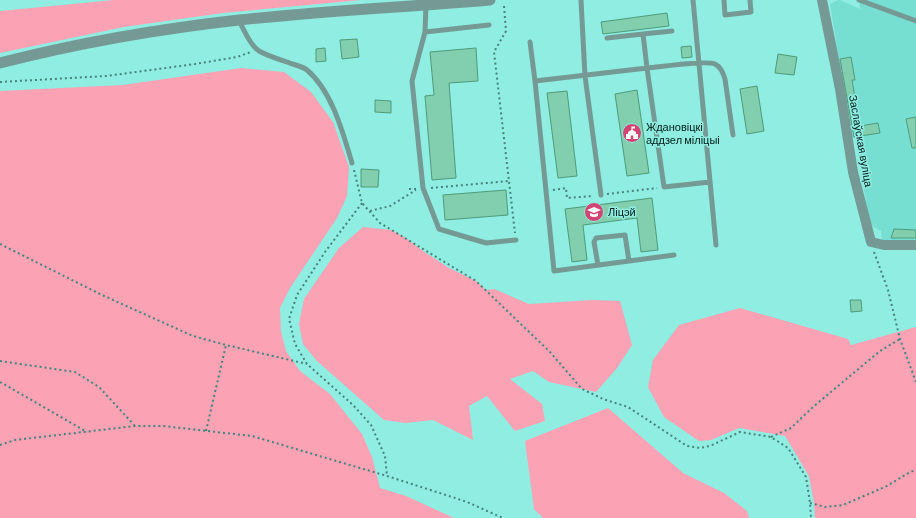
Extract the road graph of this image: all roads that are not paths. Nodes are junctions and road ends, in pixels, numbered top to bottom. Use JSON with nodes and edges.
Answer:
{"nodes":[{"id":1,"x":490,"y":0,"type":"edge"},
{"id":2,"x":581,"y":0,"type":"edge"},
{"id":3,"x":693,"y":0,"type":"edge"},
{"id":4,"x":724,"y":0,"type":"edge"},
{"id":5,"x":750,"y":0,"type":"edge"},
{"id":6,"x":822,"y":0,"type":"edge"},
{"id":7,"x":859,"y":0,"type":"edge"},
{"id":8,"x":426,"y":5,"type":"junction"},
{"id":9,"x":239,"y":20,"type":"junction"},
{"id":10,"x":916,"y":21,"type":"edge"},
{"id":11,"x":490,"y":25,"type":"dead end"},
{"id":12,"x":672,"y":31,"type":"dead end"},
{"id":13,"x":425,"y":32,"type":"junction"},
{"id":14,"x":643,"y":34,"type":"junction"},
{"id":15,"x":607,"y":38,"type":"dead end"},
{"id":16,"x":530,"y":42,"type":"dead end"},
{"id":17,"x":0,"y":62,"type":"edge"},
{"id":18,"x":699,"y":63,"type":"junction"},
{"id":19,"x":647,"y":68,"type":"junction"},
{"id":20,"x":585,"y":76,"type":"junction"},
{"id":21,"x":535,"y":81,"type":"junction"},
{"id":22,"x":733,"y":135,"type":"dead end"},
{"id":23,"x":352,"y":163,"type":"road end"},
{"id":24,"x":710,"y":182,"type":"junction"},
{"id":25,"x":600,"y":195,"type":"dead end"},
{"id":26,"x":516,"y":240,"type":"road end"},
{"id":27,"x":716,"y":245,"type":"dead end"},
{"id":28,"x":916,"y":245,"type":"edge"},
{"id":29,"x":674,"y":255,"type":"dead end"},
{"id":30,"x":629,"y":261,"type":"junction"},
{"id":31,"x":598,"y":265,"type":"junction"}],
"edges":[{"from":1,"to":8,"type":"street"},
{"from":2,"to":20,"type":"lane"},
{"from":3,"to":18,"type":"lane"},
{"from":4,"to":5,"type":"lane"},
{"from":6,"to":28,"type":"street","name":"Заслаўская вуліца"},
{"from":7,"to":10,"type":"lane"},
{"from":8,"to":9,"type":"street"},
{"from":8,"to":13,"type":"lane"},
{"from":9,"to":17,"type":"street"},
{"from":9,"to":23,"type":"lane"},
{"from":11,"to":13,"type":"lane"},
{"from":12,"to":14,"type":"lane"},
{"from":13,"to":26,"type":"lane"},
{"from":14,"to":15,"type":"lane"},
{"from":14,"to":19,"type":"lane"},
{"from":16,"to":21,"type":"lane"},
{"from":18,"to":19,"type":"lane"},
{"from":18,"to":22,"type":"lane"},
{"from":18,"to":24,"type":"lane"},
{"from":19,"to":20,"type":"lane"},
{"from":19,"to":24,"type":"lane"},
{"from":20,"to":21,"type":"lane"},
{"from":20,"to":25,"type":"lane"},
{"from":21,"to":31,"type":"lane"},
{"from":24,"to":27,"type":"lane"},
{"from":29,"to":30,"type":"lane"},
{"from":30,"to":31,"type":"lane"},
{"from":30,"to":31,"type":"lane"}]}
